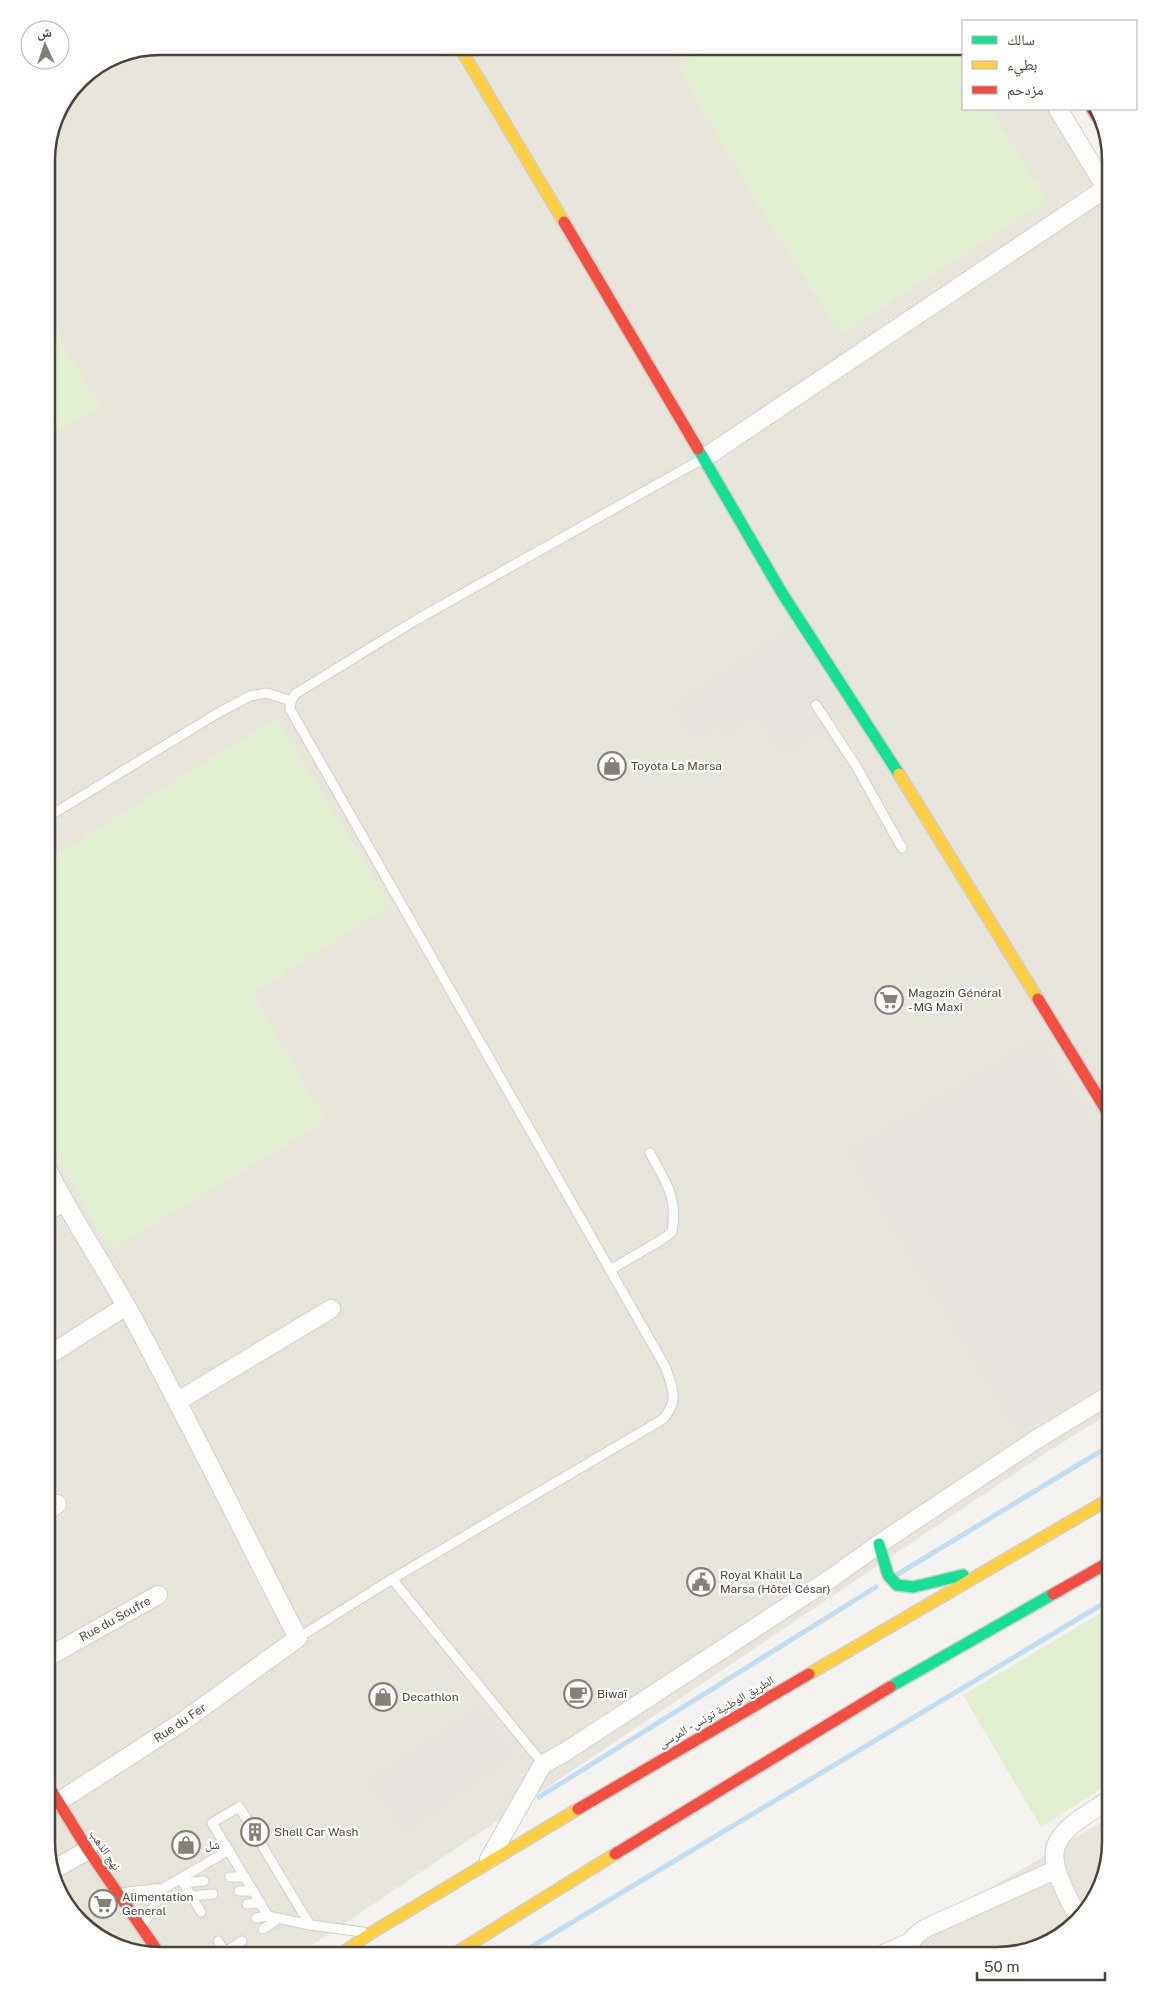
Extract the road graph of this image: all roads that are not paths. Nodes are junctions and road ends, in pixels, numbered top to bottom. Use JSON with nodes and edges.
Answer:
{"nodes":[{"id":1,"x":464,"y":55,"type":"edge"},
{"id":2,"x":1059,"y":110,"type":"edge"},
{"id":3,"x":1102,"y":181,"type":"edge"},
{"id":4,"x":1102,"y":197,"type":"edge"},
{"id":5,"x":704,"y":458,"type":"junction"},
{"id":6,"x":291,"y":701,"type":"junction"},
{"id":7,"x":816,"y":705,"type":"dead end"},
{"id":8,"x":55,"y":813,"type":"edge"},
{"id":9,"x":902,"y":848,"type":"dead end"},
{"id":10,"x":1102,"y":1103,"type":"edge"},
{"id":11,"x":650,"y":1153,"type":"dead end"},
{"id":12,"x":55,"y":1184,"type":"edge"},
{"id":13,"x":64,"y":1202,"type":"junction"},
{"id":14,"x":55,"y":1207,"type":"edge"},
{"id":15,"x":610,"y":1270,"type":"junction"},
{"id":16,"x":126,"y":1306,"type":"junction"},
{"id":17,"x":331,"y":1309,"type":"dead end"},
{"id":18,"x":55,"y":1351,"type":"edge"},
{"id":19,"x":1102,"y":1399,"type":"edge"},
{"id":20,"x":178,"y":1401,"type":"junction"},
{"id":21,"x":1102,"y":1503,"type":"edge"},
{"id":22,"x":879,"y":1544,"type":"junction"},
{"id":23,"x":1102,"y":1567,"type":"edge"},
{"id":24,"x":991,"y":1569,"type":"junction"},
{"id":25,"x":392,"y":1579,"type":"junction"},
{"id":26,"x":158,"y":1595,"type":"dead end"},
{"id":27,"x":298,"y":1638,"type":"junction"},
{"id":28,"x":55,"y":1653,"type":"edge"},
{"id":29,"x":542,"y":1764,"type":"junction"},
{"id":30,"x":55,"y":1797,"type":"edge"},
{"id":31,"x":58,"y":1802,"type":"junction"},
{"id":32,"x":1102,"y":1805,"type":"edge"},
{"id":33,"x":246,"y":1818,"type":"dead end"},
{"id":34,"x":263,"y":1848,"type":"dead end"},
{"id":35,"x":88,"y":1850,"type":"junction"},
{"id":36,"x":229,"y":1850,"type":"junction"},
{"id":37,"x":487,"y":1863,"type":"junction"},
{"id":38,"x":58,"y":1867,"type":"edge"},
{"id":39,"x":1055,"y":1870,"type":"junction"},
{"id":40,"x":230,"y":1877,"type":"dead end"},
{"id":41,"x":245,"y":1877,"type":"junction"},
{"id":42,"x":182,"y":1881,"type":"junction"},
{"id":43,"x":204,"y":1881,"type":"dead end"},
{"id":44,"x":164,"y":1888,"type":"junction"},
{"id":45,"x":239,"y":1891,"type":"dead end"},
{"id":46,"x":253,"y":1891,"type":"junction"},
{"id":47,"x":119,"y":1893,"type":"junction"},
{"id":48,"x":213,"y":1894,"type":"dead end"},
{"id":49,"x":191,"y":1896,"type":"junction"},
{"id":50,"x":261,"y":1903,"type":"junction"},
{"id":51,"x":247,"y":1904,"type":"dead end"},
{"id":52,"x":203,"y":1910,"type":"dead end"},
{"id":53,"x":1075,"y":1911,"type":"edge"},
{"id":54,"x":268,"y":1916,"type":"junction"},
{"id":55,"x":256,"y":1918,"type":"dead end"},
{"id":56,"x":278,"y":1920,"type":"junction"},
{"id":57,"x":310,"y":1925,"type":"junction"},
{"id":58,"x":142,"y":1927,"type":"junction"},
{"id":59,"x":264,"y":1929,"type":"dead end"},
{"id":60,"x":371,"y":1932,"type":"junction"},
{"id":61,"x":218,"y":1941,"type":"dead end"},
{"id":62,"x":242,"y":1941,"type":"dead end"},
{"id":63,"x":155,"y":1947,"type":"edge"},
{"id":64,"x":220,"y":1947,"type":"edge"},
{"id":65,"x":233,"y":1947,"type":"edge"},
{"id":66,"x":350,"y":1947,"type":"edge"},
{"id":67,"x":465,"y":1947,"type":"edge"},
{"id":68,"x":910,"y":1947,"type":"edge"}],
"edges":[{"from":1,"to":5,"type":"main road"},
{"from":2,"to":3,"type":"street"},
{"from":4,"to":5,"type":"street"},
{"from":5,"to":6,"type":"lane"},
{"from":5,"to":10,"type":"main road"},
{"from":6,"to":8,"type":"lane"},
{"from":6,"to":15,"type":"lane"},
{"from":7,"to":9,"type":"lane"},
{"from":11,"to":15,"type":"lane"},
{"from":12,"to":13,"type":"street"},
{"from":13,"to":14,"type":"street"},
{"from":13,"to":16,"type":"street"},
{"from":15,"to":25,"type":"lane"},
{"from":16,"to":18,"type":"street"},
{"from":16,"to":20,"type":"street"},
{"from":17,"to":20,"type":"street"},
{"from":19,"to":22,"type":"street"},
{"from":20,"to":27,"type":"street"},
{"from":21,"to":24,"type":"main road","name":"الطريق الوطنية تونس - المرسى"},
{"from":22,"to":24,"type":"main road"},
{"from":22,"to":29,"type":"street"},
{"from":23,"to":67,"type":"main road"},
{"from":24,"to":37,"type":"main road","name":"الطريق الوطنية تونس - المرسى"},
{"from":25,"to":27,"type":"lane"},
{"from":25,"to":29,"type":"lane"},
{"from":26,"to":28,"type":"street","name":"Rue du Soufre"},
{"from":27,"to":31,"type":"street","name":"Rue du Fer"},
{"from":29,"to":37,"type":"street"},
{"from":30,"to":31,"type":"main road","name":"نهج الذهب"},
{"from":31,"to":35,"type":"main road","name":"نهج الذهب"},
{"from":32,"to":39,"type":"street"},
{"from":33,"to":36,"type":"lane"},
{"from":34,"to":57,"type":"lane"},
{"from":35,"to":38,"type":"street"},
{"from":35,"to":47,"type":"main road","name":"نهج الذهب"},
{"from":36,"to":41,"type":"lane"},
{"from":36,"to":42,"type":"lane"},
{"from":37,"to":60,"type":"main road","name":"الطريق الوطنية تونس - المرسى"},
{"from":39,"to":53,"type":"street"},
{"from":39,"to":68,"type":"street"},
{"from":40,"to":41,"type":"lane"},
{"from":41,"to":46,"type":"lane"},
{"from":42,"to":43,"type":"lane"},
{"from":42,"to":44,"type":"lane"},
{"from":42,"to":49,"type":"lane"},
{"from":44,"to":47,"type":"lane"},
{"from":44,"to":58,"type":"lane"},
{"from":45,"to":46,"type":"lane"},
{"from":46,"to":50,"type":"lane"},
{"from":47,"to":58,"type":"main road","name":"نهج الذهب"},
{"from":48,"to":49,"type":"lane"},
{"from":49,"to":52,"type":"lane"},
{"from":50,"to":51,"type":"lane"},
{"from":50,"to":54,"type":"lane"},
{"from":54,"to":55,"type":"lane"},
{"from":54,"to":56,"type":"lane"},
{"from":56,"to":57,"type":"lane"},
{"from":56,"to":59,"type":"lane"},
{"from":57,"to":60,"type":"lane"},
{"from":58,"to":63,"type":"main road","name":"نهج الذهب"},
{"from":60,"to":66,"type":"main road","name":"الطريق الوطنية تونس - المرسى"},
{"from":61,"to":64,"type":"lane"},
{"from":62,"to":65,"type":"lane"}]}
